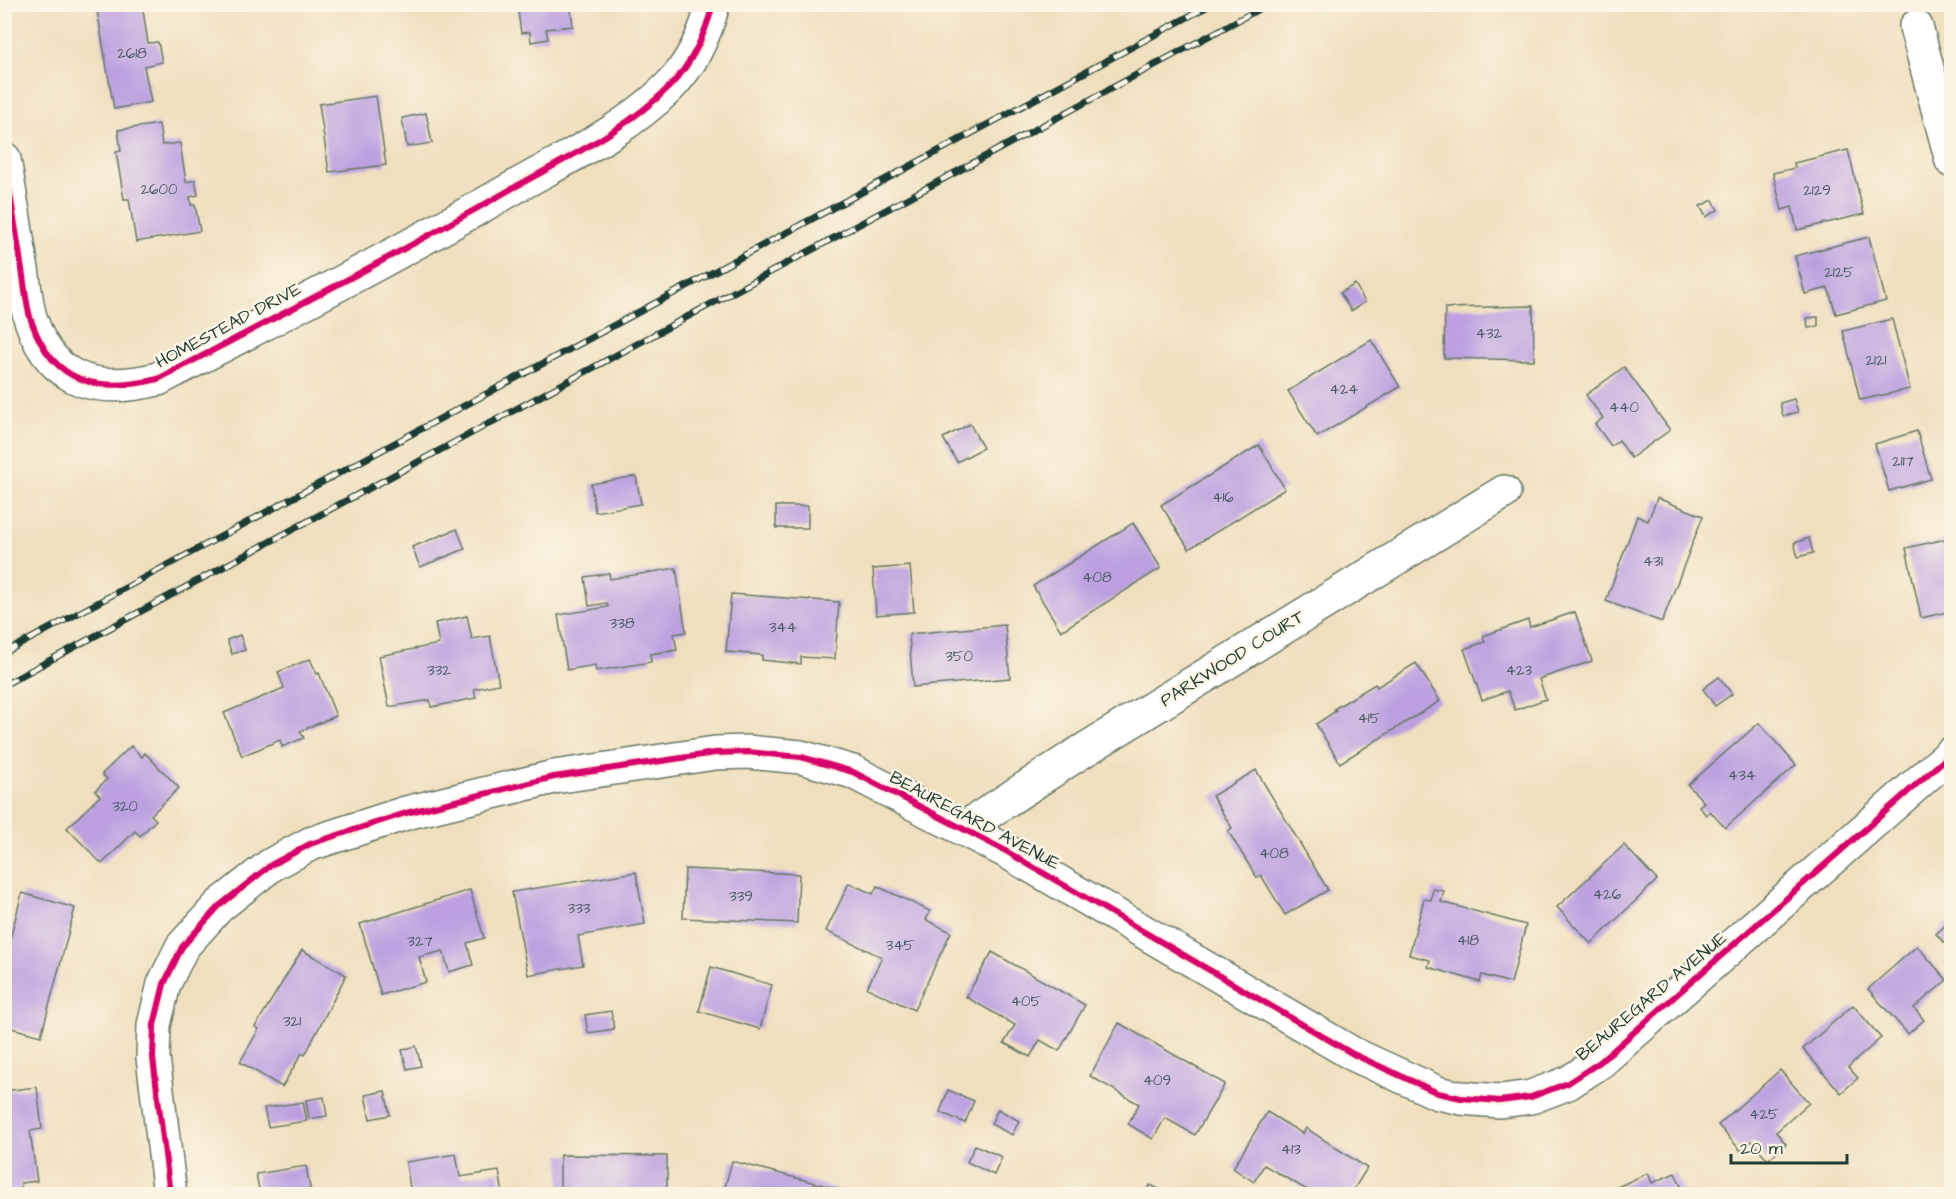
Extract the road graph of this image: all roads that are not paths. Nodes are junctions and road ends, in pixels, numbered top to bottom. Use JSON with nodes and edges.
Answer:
{"nodes":[{"id":1,"x":713,"y":4,"type":"edge"},
{"id":2,"x":1916,"y":27,"type":"dead end"},
{"id":3,"x":4,"y":159,"type":"edge"},
{"id":4,"x":1952,"y":161,"type":"edge"},
{"id":5,"x":1504,"y":492,"type":"dead end"},
{"id":6,"x":1952,"y":753,"type":"edge"},
{"id":7,"x":963,"y":829,"type":"junction"},
{"id":8,"x":170,"y":1194,"type":"edge"}],
"edges":[{"from":1,"to":3,"type":"street","name":"HOMESTEAD DRIVE"},
{"from":2,"to":4,"type":"street"},
{"from":5,"to":7,"type":"street","name":"PARKWOOD COURT"},
{"from":6,"to":7,"type":"street","name":"BEAUREGARD AVENUE"},
{"from":7,"to":8,"type":"street","name":"BEAUREGARD AVENUE"}]}
